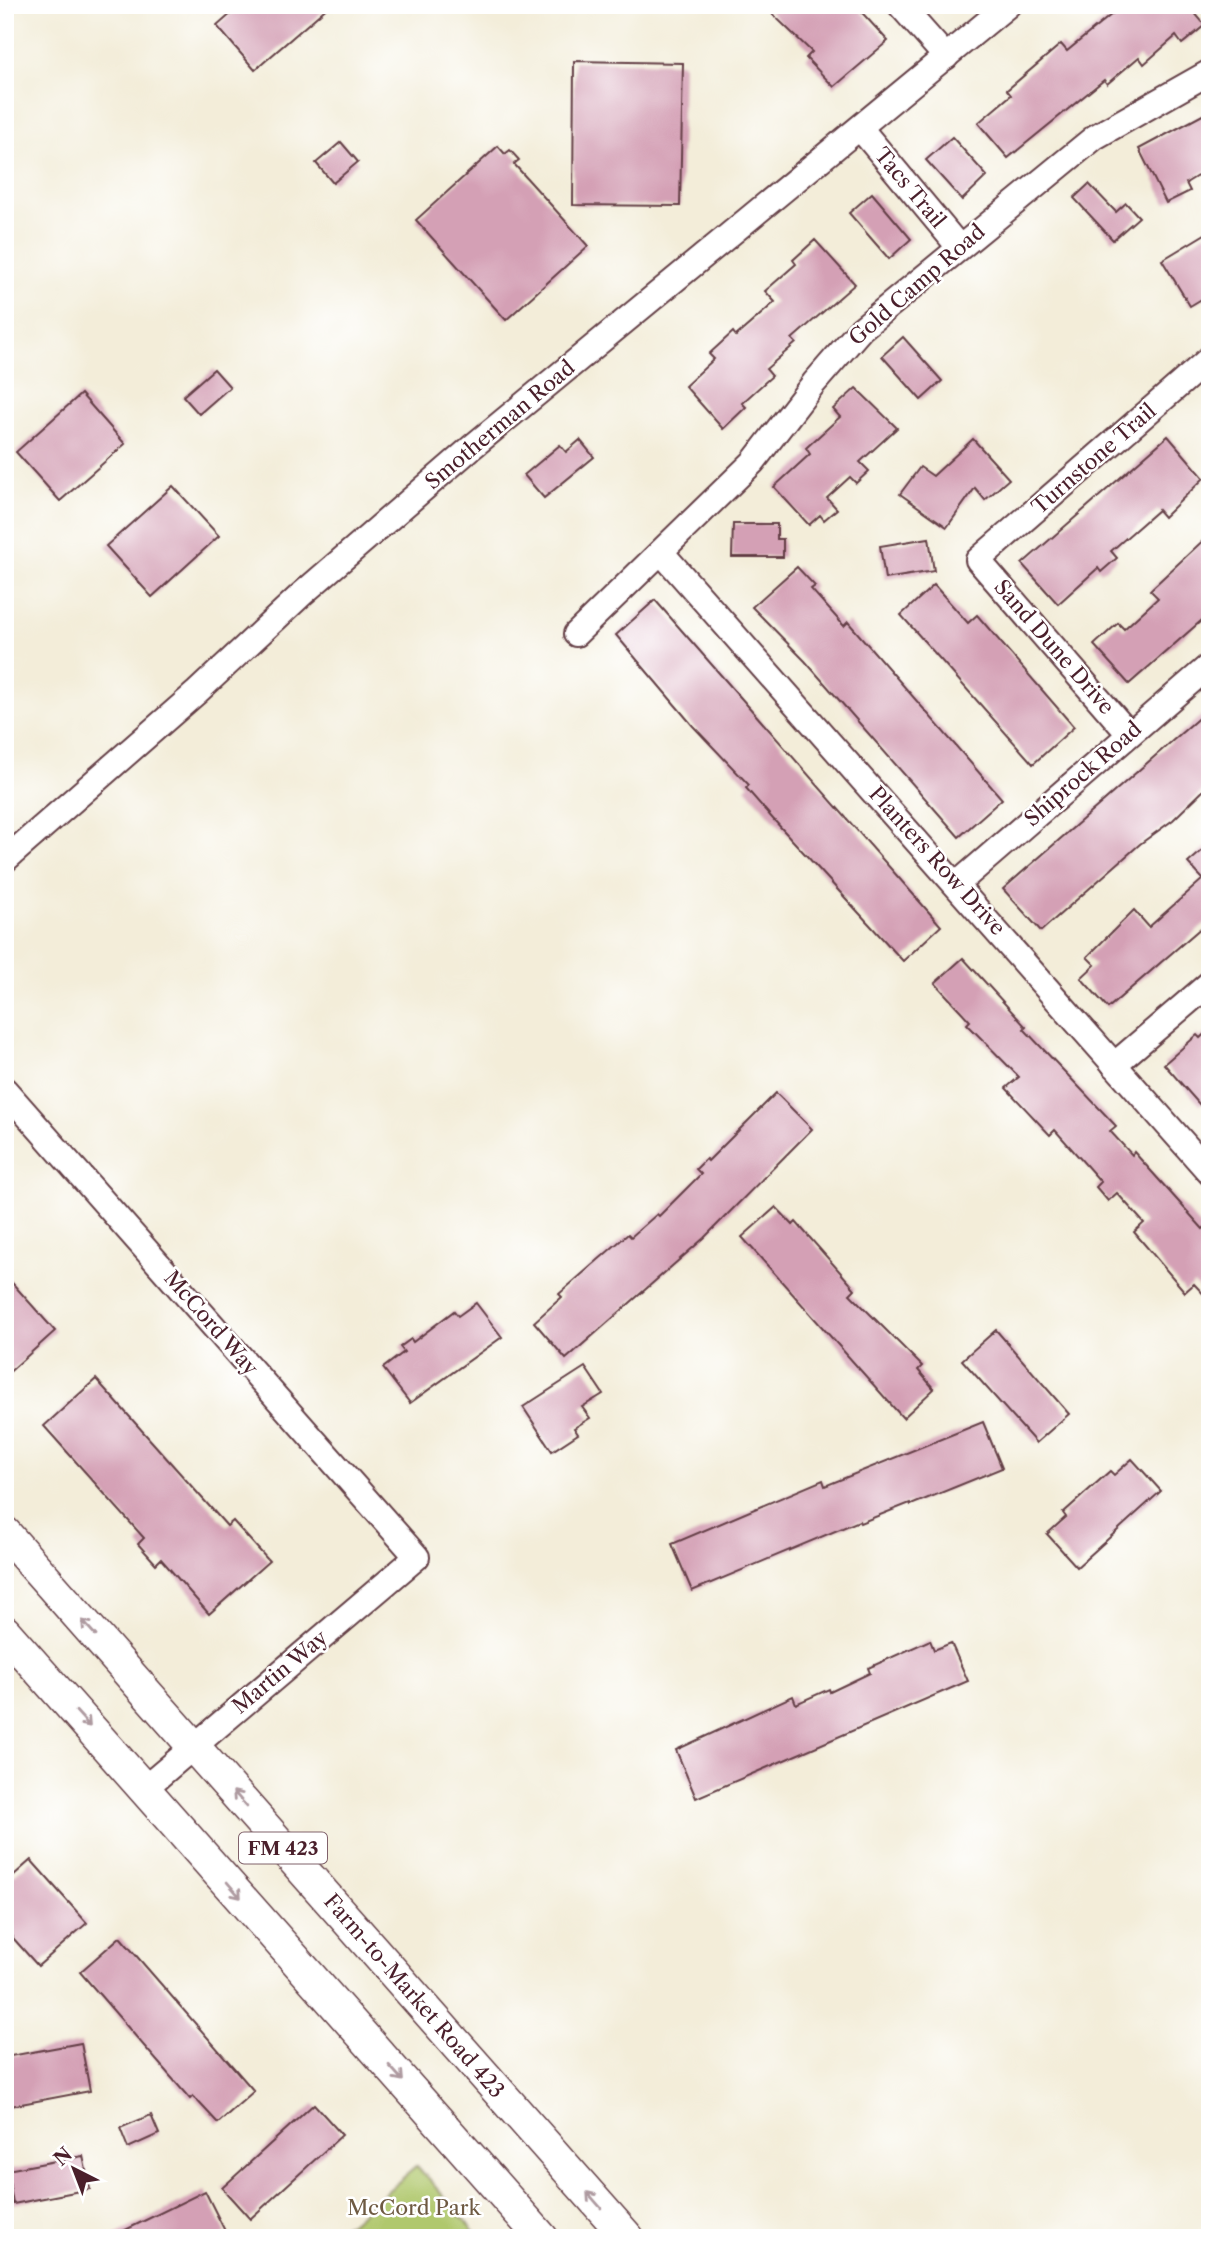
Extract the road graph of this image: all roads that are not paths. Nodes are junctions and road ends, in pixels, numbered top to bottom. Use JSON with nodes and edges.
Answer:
{"nodes":[{"id":1,"x":900,"y":5,"type":"edge"},
{"id":2,"x":1008,"y":5,"type":"edge"},
{"id":3,"x":946,"y":57,"type":"junction"},
{"id":4,"x":1210,"y":72,"type":"edge"},
{"id":5,"x":860,"y":128,"type":"junction"},
{"id":6,"x":959,"y":247,"type":"junction"},
{"id":7,"x":1210,"y":358,"type":"edge"},
{"id":8,"x":661,"y":552,"type":"junction"},
{"id":9,"x":978,"y":560,"type":"joint"},
{"id":10,"x":576,"y":634,"type":"dead end"},
{"id":11,"x":1210,"y":664,"type":"edge"},
{"id":12,"x":1129,"y":734,"type":"junction"},
{"id":13,"x":5,"y":860,"type":"edge"},
{"id":14,"x":957,"y":884,"type":"junction"},
{"id":15,"x":1210,"y":982,"type":"edge"},
{"id":16,"x":1114,"y":1065,"type":"junction"},
{"id":17,"x":5,"y":1090,"type":"edge"},
{"id":18,"x":1210,"y":1173,"type":"edge"},
{"id":19,"x":5,"y":1534,"type":"edge"},
{"id":20,"x":417,"y":1557,"type":"joint"},
{"id":21,"x":5,"y":1632,"type":"edge"},
{"id":22,"x":194,"y":1746,"type":"junction"},
{"id":23,"x":145,"y":1788,"type":"junction"},
{"id":24,"x":542,"y":2238,"type":"edge"},
{"id":25,"x":628,"y":2238,"type":"edge"}],
"edges":[{"from":1,"to":3,"type":"street"},
{"from":2,"to":3,"type":"street","name":"Smotherman Road"},
{"from":3,"to":5,"type":"street","name":"Smotherman Road"},
{"from":4,"to":6,"type":"street","name":"Gold Camp Road"},
{"from":5,"to":6,"type":"street","name":"Tacs Trail"},
{"from":5,"to":13,"type":"street","name":"Smotherman Road"},
{"from":6,"to":8,"type":"street","name":"Gold Camp Road"},
{"from":7,"to":9,"type":"street","name":"Turnstone Trail"},
{"from":8,"to":10,"type":"street","name":"Gold Camp Road"},
{"from":8,"to":14,"type":"street","name":"Planters Row Drive"},
{"from":9,"to":12,"type":"street","name":"Sand Dune Drive"},
{"from":11,"to":12,"type":"street","name":"Shiprock Road"},
{"from":12,"to":14,"type":"street","name":"Shiprock Road"},
{"from":14,"to":16,"type":"street","name":"Planters Row Drive"},
{"from":15,"to":16,"type":"street"},
{"from":16,"to":18,"type":"street","name":"Planters Row Drive"},
{"from":17,"to":20,"type":"street","name":"McCord Way"},
{"from":22,"to":19,"type":"main road","name":"Farm-to-Market Road 423","number":"FM 423","one_way":true},
{"from":20,"to":22,"type":"street","name":"Martin Way"},
{"from":21,"to":23,"type":"main road","number":"FM 423","one_way":true},
{"from":22,"to":23,"type":"street","name":"Martin Way"},
{"from":25,"to":22,"type":"main road","name":"Farm-to-Market Road 423","number":"FM 423","one_way":true},
{"from":23,"to":24,"type":"main road","number":"FM 423","one_way":true}]}
